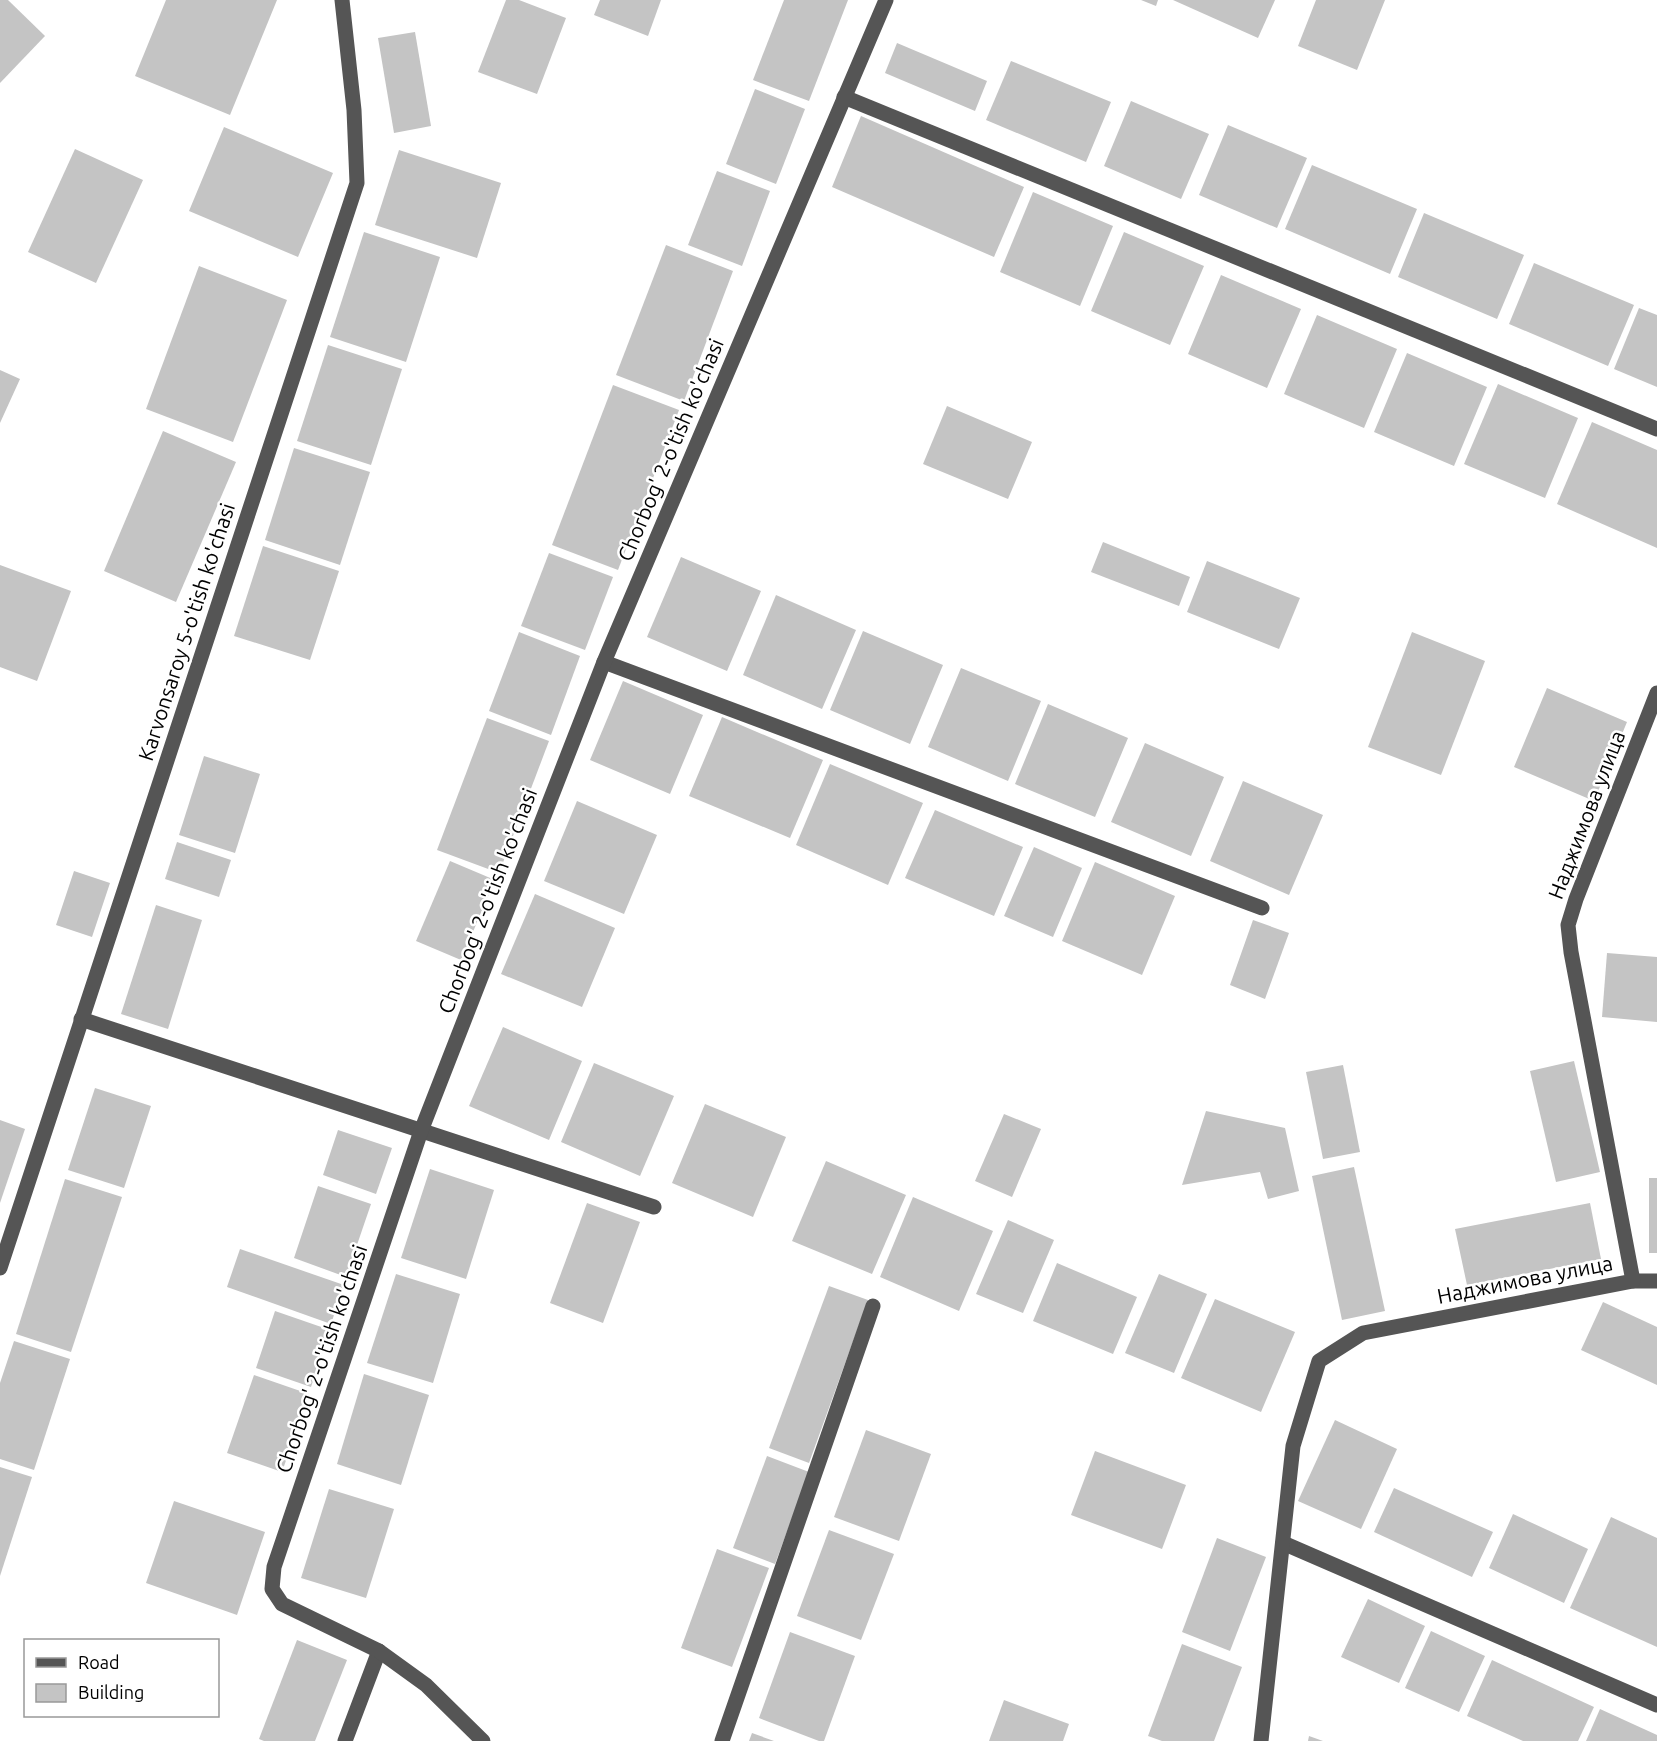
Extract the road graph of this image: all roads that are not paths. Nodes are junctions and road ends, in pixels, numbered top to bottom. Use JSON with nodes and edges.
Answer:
{"nodes":[{"id":1,"x":342,"y":0,"type":"edge"},
{"id":2,"x":886,"y":0,"type":"edge"},
{"id":3,"x":844,"y":97,"type":"junction"},
{"id":4,"x":1657,"y":429,"type":"edge"},
{"id":5,"x":604,"y":662,"type":"junction"},
{"id":6,"x":1657,"y":693,"type":"edge"},
{"id":7,"x":1262,"y":908,"type":"dead end"},
{"id":8,"x":81,"y":1019,"type":"junction"},
{"id":9,"x":421,"y":1131,"type":"junction"},
{"id":10,"x":654,"y":1207,"type":"dead end"},
{"id":11,"x":0,"y":1268,"type":"edge"},
{"id":12,"x":1633,"y":1281,"type":"junction"},
{"id":13,"x":1657,"y":1281,"type":"edge"},
{"id":14,"x":873,"y":1306,"type":"dead end"},
{"id":15,"x":1283,"y":1543,"type":"junction"},
{"id":16,"x":379,"y":1651,"type":"junction"},
{"id":17,"x":1657,"y":1705,"type":"edge"},
{"id":18,"x":345,"y":1741,"type":"edge"},
{"id":19,"x":483,"y":1741,"type":"edge"},
{"id":20,"x":722,"y":1741,"type":"edge"},
{"id":21,"x":1261,"y":1741,"type":"edge"}],
"edges":[{"from":1,"to":8,"type":"street","name":"Karvonsaroy 5-o'tish ko'chasi"},
{"from":2,"to":3,"type":"street","name":"Chorbog' 2-o'tish ko'chasi"},
{"from":3,"to":4,"type":"street"},
{"from":3,"to":5,"type":"street","name":"Chorbog' 2-o'tish ko'chasi"},
{"from":5,"to":7,"type":"street"},
{"from":5,"to":9,"type":"street","name":"Chorbog' 2-o'tish ko'chasi"},
{"from":6,"to":12,"type":"street","name":"Наджимова улица"},
{"from":8,"to":9,"type":"street"},
{"from":8,"to":11,"type":"street","name":"Karvonsaroy 5-o'tish ko'chasi"},
{"from":9,"to":10,"type":"street"},
{"from":9,"to":16,"type":"street","name":"Chorbog' 2-o'tish ko'chasi"},
{"from":12,"to":13,"type":"street"},
{"from":12,"to":15,"type":"street","name":"Наджимова улица"},
{"from":14,"to":20,"type":"street"},
{"from":15,"to":17,"type":"street"},
{"from":15,"to":21,"type":"street","name":"Наджимова улица"},
{"from":16,"to":18,"type":"street"},
{"from":16,"to":19,"type":"street","name":"Chorbog' 2-o'tish ko'chasi"}]}
